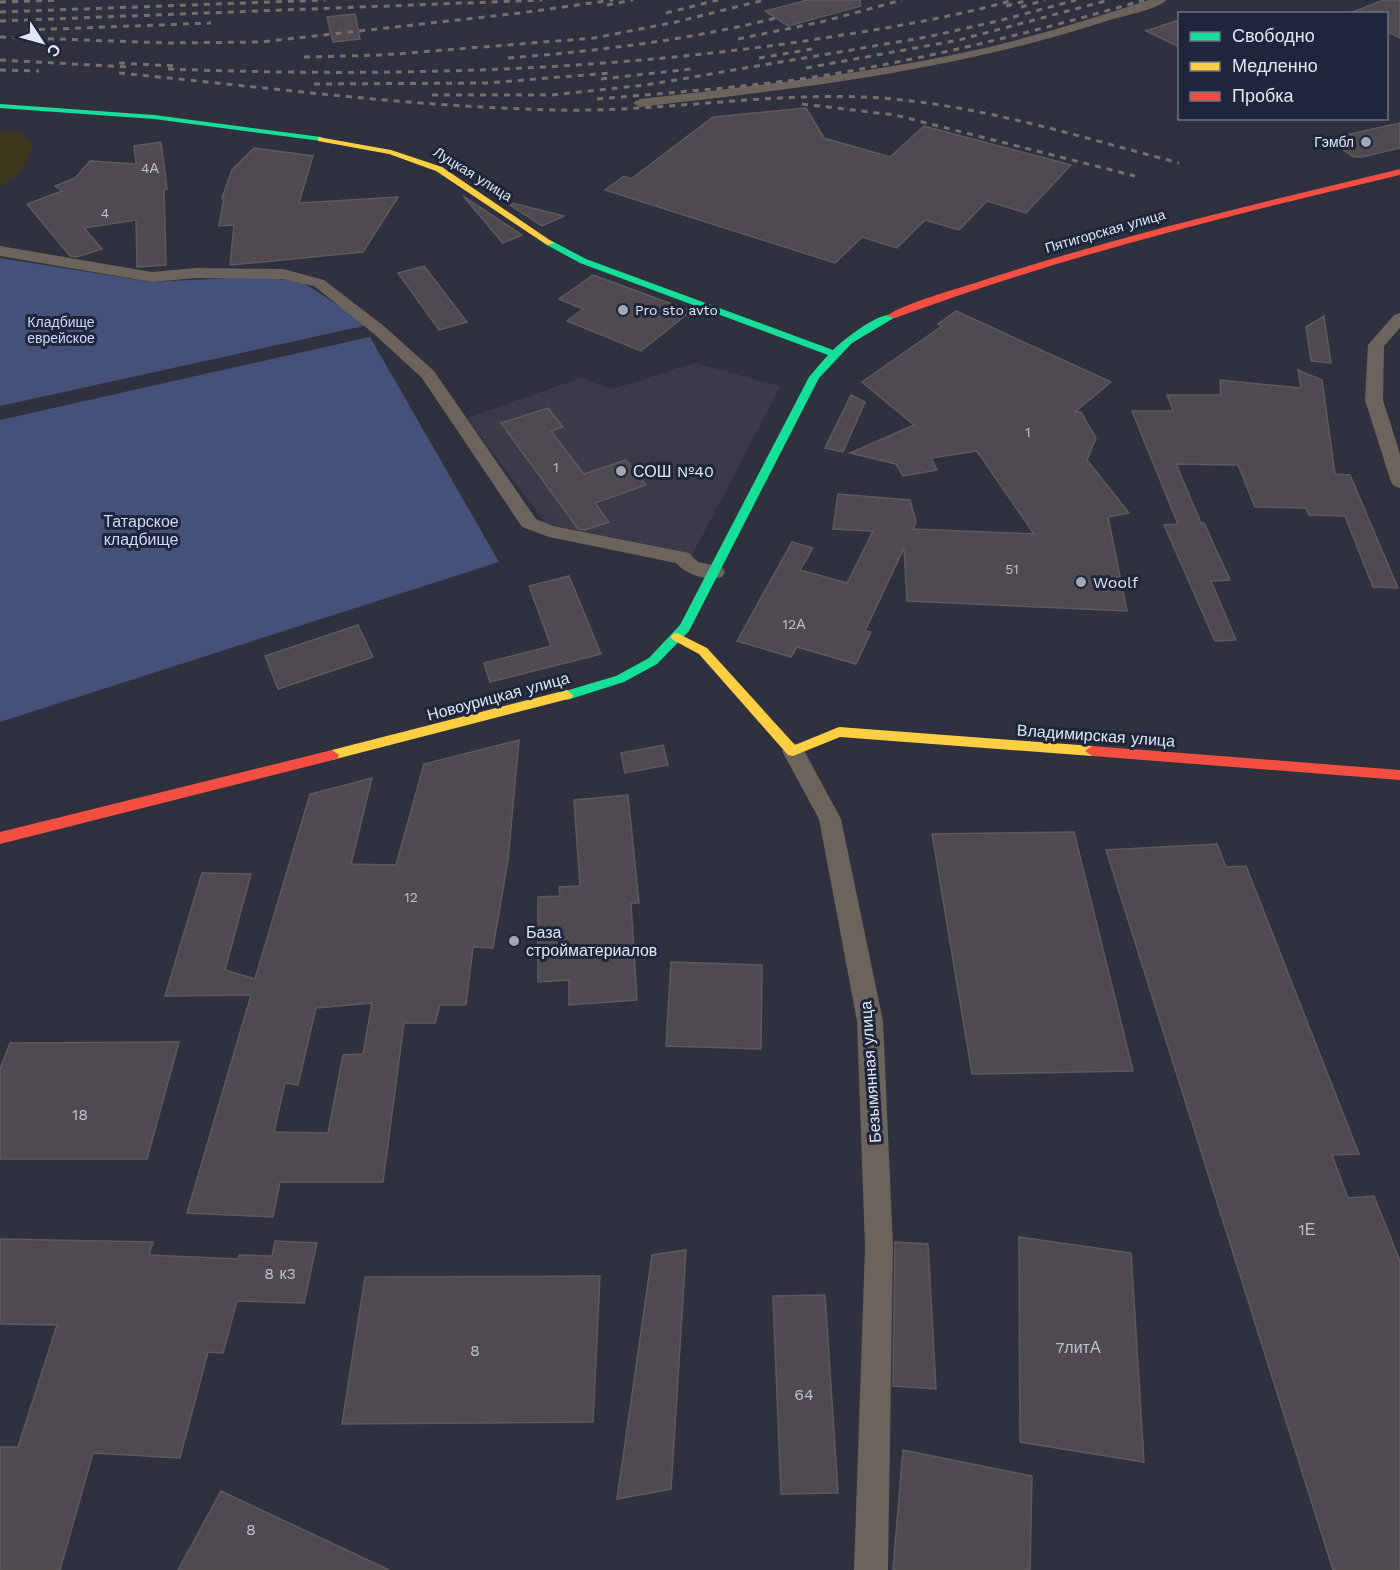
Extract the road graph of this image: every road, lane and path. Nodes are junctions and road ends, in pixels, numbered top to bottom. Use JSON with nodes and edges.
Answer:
{"nodes":[{"id":1,"x":1161,"y":0,"type":"edge"},
{"id":2,"x":640,"y":103,"type":"dead end"},
{"id":3,"x":0,"y":106,"type":"edge"},
{"id":4,"x":1400,"y":172,"type":"edge"},
{"id":5,"x":0,"y":251,"type":"edge"},
{"id":6,"x":1400,"y":318,"type":"edge"},
{"id":7,"x":832,"y":353,"type":"junction"},
{"id":8,"x":1400,"y":482,"type":"edge"},
{"id":9,"x":715,"y":572,"type":"junction"},
{"id":10,"x":677,"y":637,"type":"junction"},
{"id":11,"x":793,"y":752,"type":"junction"},
{"id":12,"x":1400,"y":775,"type":"edge"},
{"id":13,"x":0,"y":837,"type":"edge"},
{"id":14,"x":871,"y":1570,"type":"edge"}],
"edges":[{"from":1,"to":2,"type":"street"},
{"from":3,"to":7,"type":"main road","name":"Луцкая улица"},
{"from":4,"to":7,"type":"main road","name":"Пятигорская улица"},
{"from":5,"to":9,"type":"street"},
{"from":6,"to":8,"type":"street"},
{"from":7,"to":9,"type":"main road","name":"Новоурицкая улица"},
{"from":9,"to":10,"type":"main road","name":"Новоурицкая улица"},
{"from":10,"to":11,"type":"main road","name":"Безымянная улица"},
{"from":10,"to":13,"type":"main road","name":"Новоурицкая улица"},
{"from":11,"to":12,"type":"main road","name":"Владимирская улица"},
{"from":11,"to":14,"type":"street","name":"Безымянная улица"}]}
